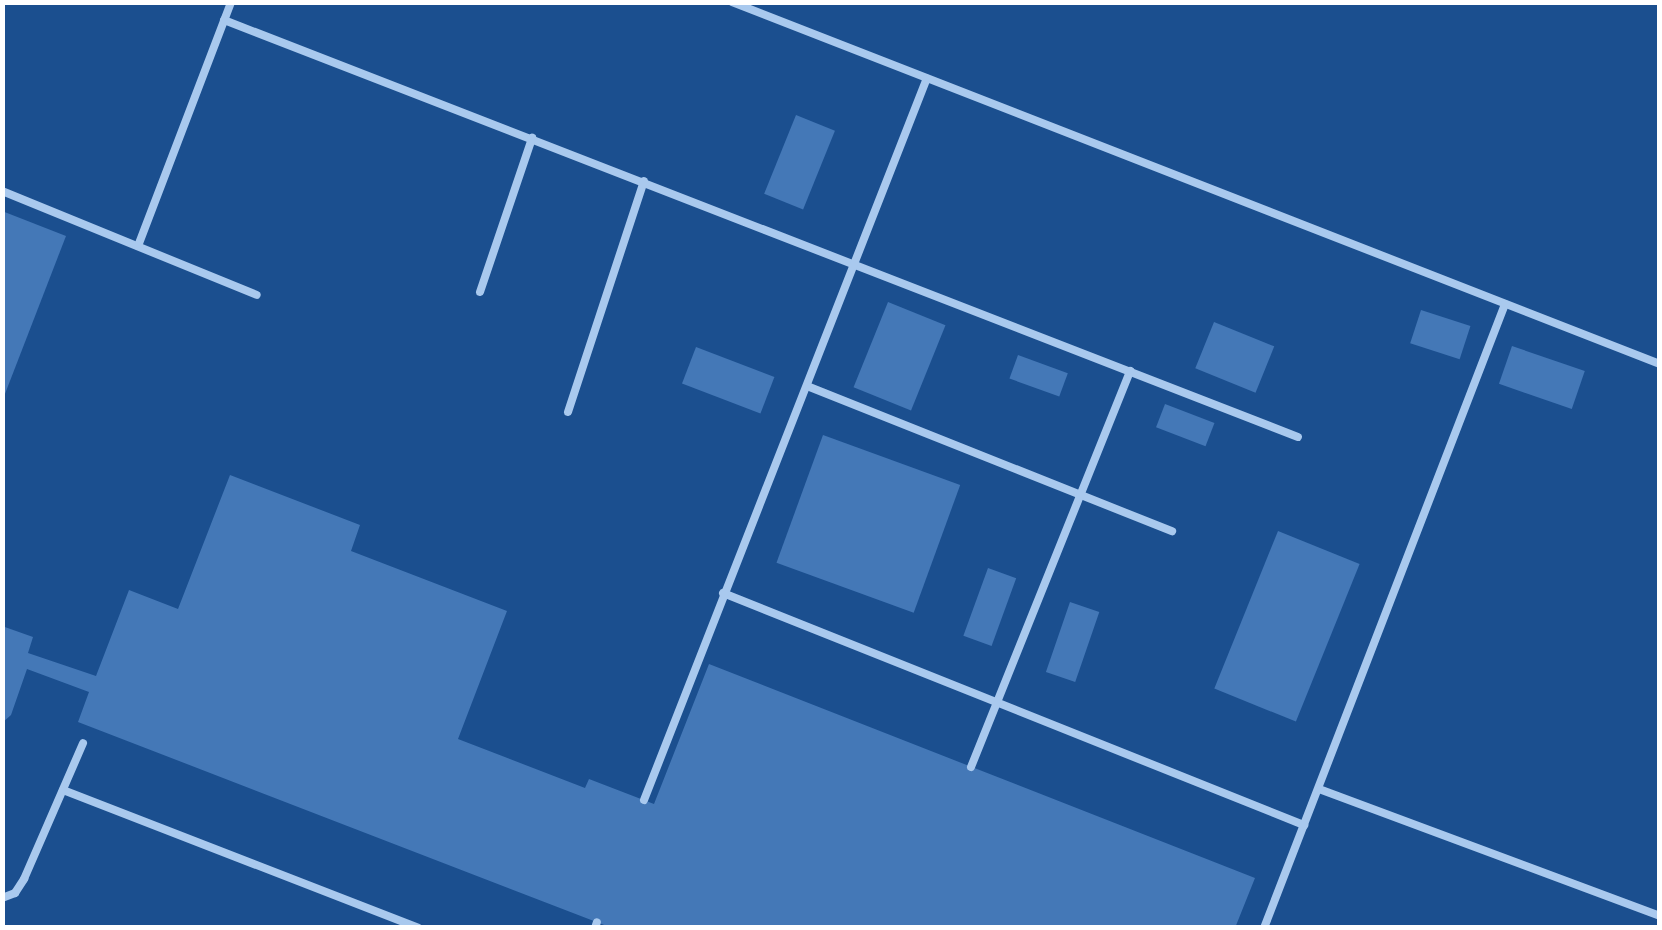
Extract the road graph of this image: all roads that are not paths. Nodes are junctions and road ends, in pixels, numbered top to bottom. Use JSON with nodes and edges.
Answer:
{"nodes":[{"id":1,"x":230,"y":2,"type":"edge"},
{"id":2,"x":732,"y":2,"type":"edge"},
{"id":3,"x":224,"y":20,"type":"junction"},
{"id":4,"x":927,"y":78,"type":"junction"},
{"id":5,"x":532,"y":138,"type":"junction"},
{"id":6,"x":644,"y":181,"type":"junction"},
{"id":7,"x":2,"y":192,"type":"edge"},
{"id":8,"x":138,"y":246,"type":"junction"},
{"id":9,"x":856,"y":262,"type":"junction"},
{"id":10,"x":480,"y":292,"type":"dead end"},
{"id":11,"x":256,"y":295,"type":"dead end"},
{"id":12,"x":1505,"y":304,"type":"junction"},
{"id":13,"x":1660,"y":364,"type":"edge"},
{"id":14,"x":1130,"y":371,"type":"junction"},
{"id":15,"x":807,"y":386,"type":"junction"},
{"id":16,"x":568,"y":412,"type":"dead end"},
{"id":17,"x":1298,"y":437,"type":"dead end"},
{"id":18,"x":1080,"y":494,"type":"junction"},
{"id":19,"x":1172,"y":531,"type":"dead end"},
{"id":20,"x":723,"y":593,"type":"junction"},
{"id":21,"x":998,"y":701,"type":"junction"},
{"id":22,"x":82,"y":744,"type":"dead end"},
{"id":23,"x":971,"y":767,"type":"dead end"},
{"id":24,"x":1319,"y":788,"type":"junction"},
{"id":25,"x":62,"y":790,"type":"junction"},
{"id":26,"x":644,"y":800,"type":"dead end"},
{"id":27,"x":1304,"y":825,"type":"junction"},
{"id":28,"x":2,"y":898,"type":"edge"},
{"id":29,"x":1660,"y":916,"type":"edge"},
{"id":30,"x":418,"y":928,"type":"edge"},
{"id":31,"x":1264,"y":928,"type":"edge"}],
"edges":[{"from":1,"to":3,"type":"lane"},
{"from":2,"to":4,"type":"lane"},
{"from":3,"to":5,"type":"lane"},
{"from":3,"to":8,"type":"lane"},
{"from":4,"to":9,"type":"lane"},
{"from":4,"to":12,"type":"lane"},
{"from":5,"to":6,"type":"lane"},
{"from":5,"to":10,"type":"lane"},
{"from":6,"to":9,"type":"lane"},
{"from":6,"to":16,"type":"lane"},
{"from":7,"to":8,"type":"lane"},
{"from":8,"to":11,"type":"lane"},
{"from":9,"to":14,"type":"lane"},
{"from":9,"to":15,"type":"lane"},
{"from":12,"to":13,"type":"lane"},
{"from":12,"to":24,"type":"lane"},
{"from":14,"to":17,"type":"lane"},
{"from":14,"to":18,"type":"lane"},
{"from":15,"to":18,"type":"lane"},
{"from":15,"to":20,"type":"lane"},
{"from":18,"to":19,"type":"lane"},
{"from":18,"to":21,"type":"lane"},
{"from":20,"to":21,"type":"lane"},
{"from":20,"to":26,"type":"lane"},
{"from":21,"to":23,"type":"lane"},
{"from":21,"to":27,"type":"lane"},
{"from":22,"to":25,"type":"lane"},
{"from":24,"to":27,"type":"lane"},
{"from":24,"to":29,"type":"lane"},
{"from":25,"to":28,"type":"lane"},
{"from":25,"to":30,"type":"lane"},
{"from":27,"to":31,"type":"lane"}]}
